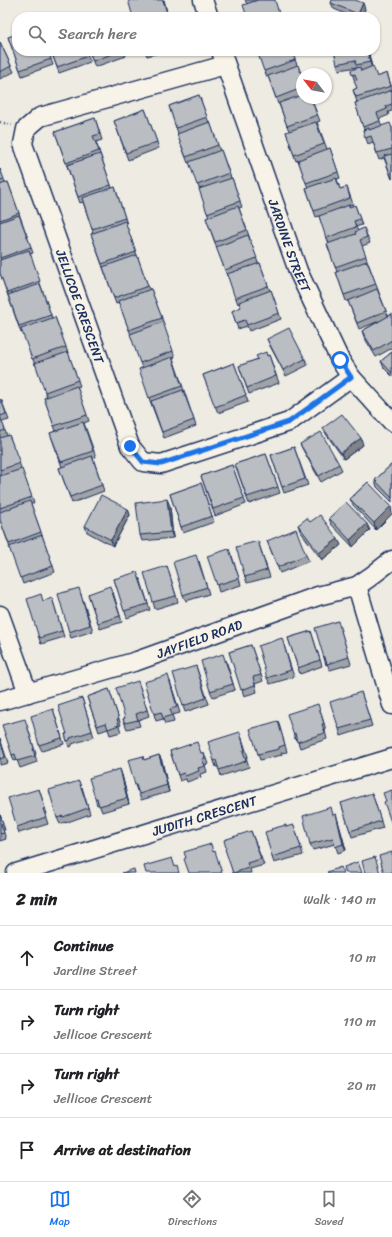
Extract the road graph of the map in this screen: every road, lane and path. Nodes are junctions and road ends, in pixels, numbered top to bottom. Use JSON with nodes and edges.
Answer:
{"nodes":[{"id":1,"x":203,"y":0,"type":"edge"},
{"id":2,"x":207,"y":12,"type":"edge"},
{"id":3,"x":223,"y":58,"type":"edge"},
{"id":4,"x":351,"y":377,"type":"junction"},
{"id":5,"x":392,"y":422,"type":"edge"},
{"id":6,"x":392,"y":560,"type":"edge"},
{"id":7,"x":357,"y":586,"type":"junction"},
{"id":8,"x":0,"y":615,"type":"edge"},
{"id":9,"x":28,"y":693,"type":"junction"},
{"id":10,"x":0,"y":701,"type":"edge"},
{"id":11,"x":392,"y":705,"type":"edge"},
{"id":12,"x":392,"y":758,"type":"edge"},
{"id":13,"x":16,"y":873,"type":"edge"}],
"edges":[{"from":1,"to":2,"type":"street"},
{"from":3,"to":4,"type":"street","name":"JARDINE STREET"},
{"from":3,"to":4,"type":"street","name":"JELLICOE CRESCENT"},
{"from":4,"to":5,"type":"street","name":"JARDINE STREET"},
{"from":6,"to":7,"type":"street","name":"JAYFIELD ROAD"},
{"from":7,"to":9,"type":"street","name":"JAYFIELD ROAD"},
{"from":7,"to":11,"type":"street"},
{"from":8,"to":9,"type":"street"},
{"from":9,"to":10,"type":"street","name":"JAYFIELD ROAD"},
{"from":12,"to":13,"type":"street","name":"JUDITH CRESCENT"}]}
